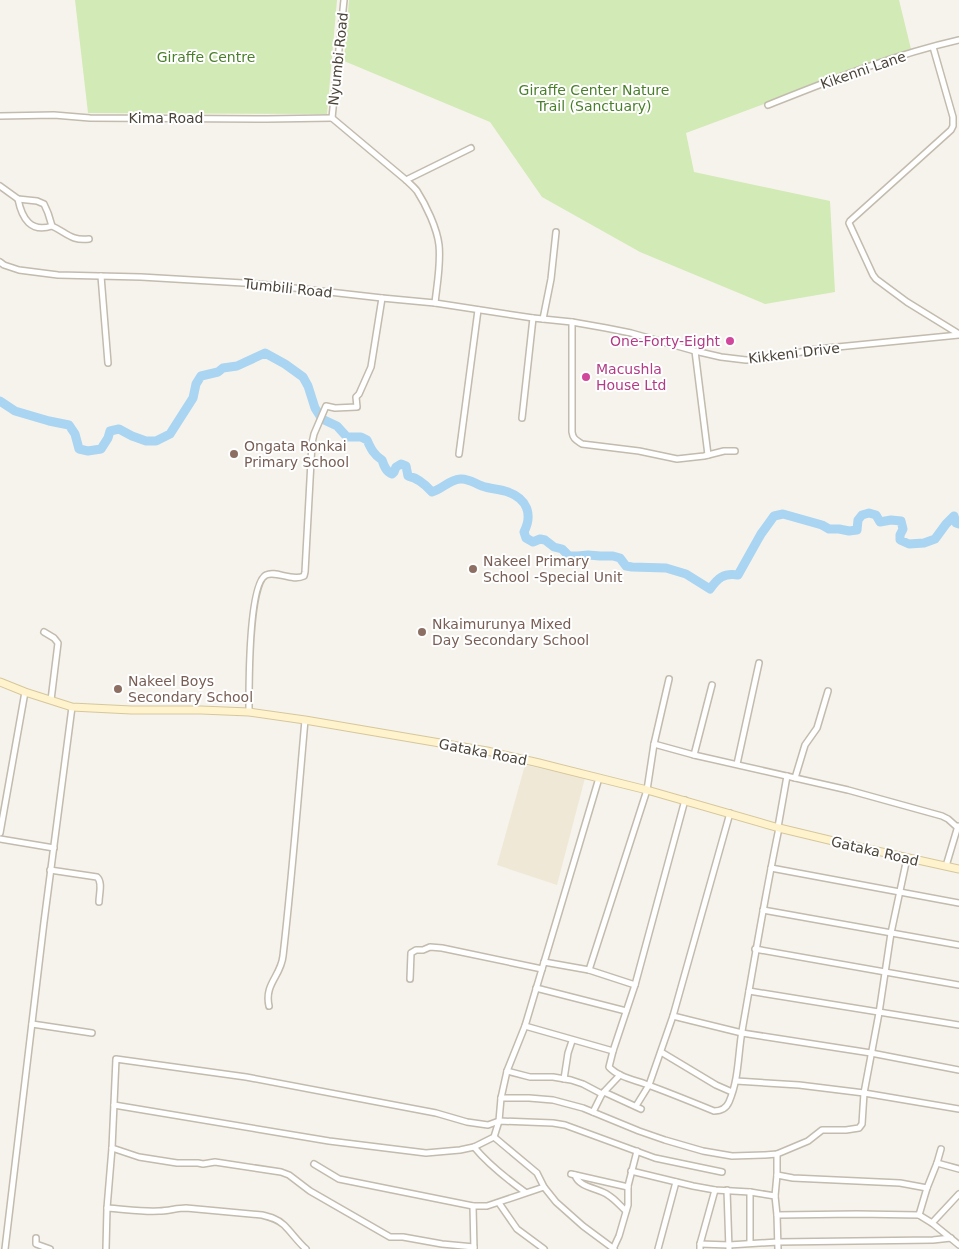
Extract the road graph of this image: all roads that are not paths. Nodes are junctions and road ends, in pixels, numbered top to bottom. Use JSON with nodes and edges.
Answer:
{"nodes":[{"id":1,"x":344,"y":0,"type":"edge"},
{"id":2,"x":959,"y":40,"type":"edge"},
{"id":3,"x":933,"y":47,"type":"junction"},
{"id":4,"x":768,"y":104,"type":"dead end"},
{"id":5,"x":0,"y":116,"type":"edge"},
{"id":6,"x":332,"y":118,"type":"junction"},
{"id":7,"x":470,"y":148,"type":"dead end"},
{"id":8,"x":406,"y":180,"type":"junction"},
{"id":9,"x":0,"y":186,"type":"edge"},
{"id":10,"x":18,"y":199,"type":"junction"},
{"id":11,"x":52,"y":226,"type":"junction"},
{"id":12,"x":556,"y":232,"type":"dead end"},
{"id":13,"x":89,"y":239,"type":"dead end"},
{"id":14,"x":2,"y":264,"type":"edge"},
{"id":15,"x":102,"y":276,"type":"junction"},
{"id":16,"x":382,"y":298,"type":"junction"},
{"id":17,"x":435,"y":303,"type":"junction"},
{"id":18,"x":478,"y":310,"type":"junction"},
{"id":19,"x":533,"y":318,"type":"junction"},
{"id":20,"x":543,"y":320,"type":"junction"},
{"id":21,"x":572,"y":322,"type":"junction"},
{"id":22,"x":959,"y":335,"type":"edge"},
{"id":23,"x":695,"y":351,"type":"junction"},
{"id":24,"x":108,"y":364,"type":"dead end"},
{"id":25,"x":522,"y":418,"type":"dead end"},
{"id":26,"x":735,"y":451,"type":"dead end"},
{"id":27,"x":459,"y":454,"type":"dead end"},
{"id":28,"x":708,"y":455,"type":"junction"},
{"id":29,"x":44,"y":632,"type":"dead end"},
{"id":30,"x":759,"y":663,"type":"dead end"},
{"id":31,"x":669,"y":679,"type":"dead end"},
{"id":32,"x":0,"y":682,"type":"edge"},
{"id":33,"x":712,"y":685,"type":"dead end"},
{"id":34,"x":828,"y":691,"type":"dead end"},
{"id":35,"x":25,"y":692,"type":"junction"},
{"id":36,"x":51,"y":700,"type":"junction"},
{"id":37,"x":72,"y":707,"type":"junction"},
{"id":38,"x":249,"y":712,"type":"junction"},
{"id":39,"x":305,"y":720,"type":"junction"},
{"id":40,"x":654,"y":744,"type":"junction"},
{"id":41,"x":694,"y":755,"type":"junction"},
{"id":42,"x":737,"y":764,"type":"junction"},
{"id":43,"x":787,"y":776,"type":"junction"},
{"id":44,"x":598,"y":778,"type":"junction"},
{"id":45,"x":795,"y":778,"type":"junction"},
{"id":46,"x":647,"y":790,"type":"junction"},
{"id":47,"x":685,"y":800,"type":"junction"},
{"id":48,"x":730,"y":813,"type":"junction"},
{"id":49,"x":958,"y":826,"type":"edge"},
{"id":50,"x":779,"y":828,"type":"junction"},
{"id":51,"x":0,"y":833,"type":"edge"},
{"id":52,"x":0,"y":839,"type":"edge"},
{"id":53,"x":54,"y":848,"type":"junction"},
{"id":54,"x":907,"y":858,"type":"junction"},
{"id":55,"x":946,"y":866,"type":"junction"},
{"id":56,"x":771,"y":868,"type":"junction"},
{"id":57,"x":959,"y":869,"type":"edge"},
{"id":58,"x":50,"y":870,"type":"junction"},
{"id":59,"x":900,"y":892,"type":"junction"},
{"id":60,"x":99,"y":902,"type":"dead end"},
{"id":61,"x":959,"y":903,"type":"edge"},
{"id":62,"x":763,"y":910,"type":"junction"},
{"id":63,"x":891,"y":933,"type":"junction"},
{"id":64,"x":959,"y":945,"type":"edge"},
{"id":65,"x":756,"y":949,"type":"junction"},
{"id":66,"x":544,"y":962,"type":"junction"},
{"id":67,"x":542,"y":969,"type":"junction"},
{"id":68,"x":589,"y":970,"type":"junction"},
{"id":69,"x":885,"y":972,"type":"junction"},
{"id":70,"x":410,"y":978,"type":"dead end"},
{"id":71,"x":635,"y":985,"type":"junction"},
{"id":72,"x":959,"y":985,"type":"edge"},
{"id":73,"x":536,"y":988,"type":"junction"},
{"id":74,"x":749,"y":991,"type":"junction"},
{"id":75,"x":269,"y":1006,"type":"dead end"},
{"id":76,"x":626,"y":1010,"type":"junction"},
{"id":77,"x":879,"y":1013,"type":"junction"},
{"id":78,"x":673,"y":1016,"type":"junction"},
{"id":79,"x":32,"y":1024,"type":"junction"},
{"id":80,"x":959,"y":1025,"type":"edge"},
{"id":81,"x":525,"y":1026,"type":"junction"},
{"id":82,"x":92,"y":1033,"type":"dead end"},
{"id":83,"x":742,"y":1033,"type":"junction"},
{"id":84,"x":572,"y":1040,"type":"junction"},
{"id":85,"x":612,"y":1051,"type":"junction"},
{"id":86,"x":662,"y":1052,"type":"junction"},
{"id":87,"x":872,"y":1053,"type":"junction"},
{"id":88,"x":959,"y":1070,"type":"edge"},
{"id":89,"x":507,"y":1071,"type":"junction"},
{"id":90,"x":620,"y":1075,"type":"junction"},
{"id":91,"x":564,"y":1079,"type":"junction"},
{"id":92,"x":736,"y":1081,"type":"junction"},
{"id":93,"x":649,"y":1085,"type":"junction"},
{"id":94,"x":732,"y":1092,"type":"junction"},
{"id":95,"x":603,"y":1093,"type":"junction"},
{"id":96,"x":864,"y":1093,"type":"junction"},
{"id":97,"x":501,"y":1098,"type":"junction"},
{"id":98,"x":114,"y":1105,"type":"junction"},
{"id":99,"x":959,"y":1109,"type":"edge"},
{"id":100,"x":593,"y":1112,"type":"junction"},
{"id":101,"x":499,"y":1121,"type":"junction"},
{"id":102,"x":494,"y":1137,"type":"junction"},
{"id":103,"x":474,"y":1147,"type":"junction"},
{"id":104,"x":112,"y":1148,"type":"junction"},
{"id":105,"x":941,"y":1149,"type":"dead end"},
{"id":106,"x":637,"y":1151,"type":"junction"},
{"id":107,"x":777,"y":1154,"type":"junction"},
{"id":108,"x":937,"y":1163,"type":"junction"},
{"id":109,"x":314,"y":1164,"type":"dead end"},
{"id":110,"x":959,"y":1169,"type":"edge"},
{"id":111,"x":631,"y":1171,"type":"junction"},
{"id":112,"x":722,"y":1172,"type":"dead end"},
{"id":113,"x":777,"y":1175,"type":"junction"},
{"id":114,"x":676,"y":1182,"type":"junction"},
{"id":115,"x":544,"y":1186,"type":"junction"},
{"id":116,"x":628,"y":1187,"type":"junction"},
{"id":117,"x":927,"y":1188,"type":"junction"},
{"id":118,"x":715,"y":1190,"type":"junction"},
{"id":119,"x":727,"y":1190,"type":"junction"},
{"id":120,"x":525,"y":1192,"type":"junction"},
{"id":121,"x":750,"y":1192,"type":"junction"},
{"id":122,"x":959,"y":1194,"type":"edge"},
{"id":123,"x":775,"y":1196,"type":"junction"},
{"id":124,"x":499,"y":1203,"type":"junction"},
{"id":125,"x":473,"y":1206,"type":"junction"},
{"id":126,"x":107,"y":1208,"type":"junction"},
{"id":127,"x":626,"y":1211,"type":"junction"},
{"id":128,"x":777,"y":1215,"type":"junction"},
{"id":129,"x":919,"y":1216,"type":"junction"},
{"id":130,"x":932,"y":1223,"type":"junction"},
{"id":131,"x":36,"y":1238,"type":"dead end"},
{"id":132,"x":951,"y":1238,"type":"junction"},
{"id":133,"x":426,"y":1241,"type":"junction"},
{"id":134,"x":778,"y":1242,"type":"junction"},
{"id":135,"x":750,"y":1243,"type":"junction"},
{"id":136,"x":959,"y":1245,"type":"edge"},
{"id":137,"x":700,"y":1247,"type":"edge"},
{"id":138,"x":729,"y":1247,"type":"edge"},
{"id":139,"x":474,"y":1248,"type":"edge"},
{"id":140,"x":5,"y":1249,"type":"edge"},
{"id":141,"x":50,"y":1249,"type":"edge"},
{"id":142,"x":106,"y":1249,"type":"edge"},
{"id":143,"x":306,"y":1249,"type":"edge"},
{"id":144,"x":426,"y":1249,"type":"edge"},
{"id":145,"x":544,"y":1249,"type":"edge"},
{"id":146,"x":614,"y":1249,"type":"edge"},
{"id":147,"x":658,"y":1249,"type":"edge"},
{"id":148,"x":778,"y":1249,"type":"edge"}],
"edges":[{"from":1,"to":6,"type":"street","name":"Nyumbi Road"},
{"from":2,"to":3,"type":"street","name":"Kikenni Lane"},
{"from":3,"to":4,"type":"street","name":"Kikenni Lane"},
{"from":3,"to":22,"type":"street"},
{"from":5,"to":6,"type":"street","name":"Kima Road"},
{"from":6,"to":8,"type":"street"},
{"from":7,"to":8,"type":"street"},
{"from":8,"to":17,"type":"street"},
{"from":9,"to":10,"type":"street"},
{"from":10,"to":11,"type":"street"},
{"from":10,"to":11,"type":"street"},
{"from":11,"to":13,"type":"street"},
{"from":12,"to":20,"type":"street"},
{"from":14,"to":15,"type":"street","name":"Tumbili Road"},
{"from":15,"to":16,"type":"street","name":"Tumbili Road"},
{"from":15,"to":24,"type":"street"},
{"from":16,"to":17,"type":"street","name":"Tumbili Road"},
{"from":16,"to":38,"type":"street"},
{"from":17,"to":18,"type":"street","name":"Tumbili Road"},
{"from":18,"to":19,"type":"street","name":"Tumbili Road"},
{"from":18,"to":27,"type":"street"},
{"from":19,"to":20,"type":"street","name":"Tumbili Road"},
{"from":19,"to":25,"type":"street"},
{"from":20,"to":21,"type":"street","name":"Tumbili Road"},
{"from":21,"to":23,"type":"street","name":"Kikkeni Drive"},
{"from":21,"to":28,"type":"street"},
{"from":22,"to":23,"type":"street","name":"Kikkeni Drive"},
{"from":23,"to":28,"type":"street"},
{"from":26,"to":28,"type":"street"},
{"from":29,"to":36,"type":"street"},
{"from":30,"to":42,"type":"street"},
{"from":31,"to":40,"type":"street"},
{"from":32,"to":35,"type":"street","name":"Gataka Road"},
{"from":33,"to":41,"type":"street"},
{"from":34,"to":45,"type":"street"},
{"from":35,"to":36,"type":"street","name":"Gataka Road"},
{"from":35,"to":51,"type":"street"},
{"from":36,"to":37,"type":"street","name":"Gataka Road"},
{"from":37,"to":38,"type":"street","name":"Gataka Road"},
{"from":37,"to":53,"type":"street"},
{"from":38,"to":39,"type":"street","name":"Gataka Road"},
{"from":39,"to":44,"type":"street","name":"Gataka Road"},
{"from":39,"to":75,"type":"street"},
{"from":40,"to":41,"type":"street"},
{"from":40,"to":46,"type":"street"},
{"from":41,"to":42,"type":"street"},
{"from":42,"to":43,"type":"street"},
{"from":43,"to":45,"type":"street"},
{"from":43,"to":50,"type":"street"},
{"from":44,"to":46,"type":"street","name":"Gataka Road"},
{"from":44,"to":66,"type":"street"},
{"from":45,"to":49,"type":"street"},
{"from":46,"to":47,"type":"street","name":"Gataka Road"},
{"from":46,"to":68,"type":"street"},
{"from":47,"to":48,"type":"street","name":"Gataka Road"},
{"from":47,"to":71,"type":"street"},
{"from":48,"to":50,"type":"street","name":"Gataka Road"},
{"from":48,"to":78,"type":"street"},
{"from":49,"to":55,"type":"street"},
{"from":50,"to":54,"type":"street","name":"Gataka Road"},
{"from":50,"to":56,"type":"street"},
{"from":52,"to":53,"type":"street"},
{"from":53,"to":58,"type":"street"},
{"from":54,"to":55,"type":"street","name":"Gataka Road"},
{"from":54,"to":59,"type":"street"},
{"from":55,"to":57,"type":"street","name":"Gataka Road"},
{"from":56,"to":59,"type":"street"},
{"from":56,"to":62,"type":"street"},
{"from":58,"to":60,"type":"street"},
{"from":58,"to":79,"type":"street"},
{"from":59,"to":61,"type":"street"},
{"from":59,"to":63,"type":"street"},
{"from":62,"to":63,"type":"street"},
{"from":62,"to":65,"type":"street"},
{"from":63,"to":64,"type":"street"},
{"from":63,"to":69,"type":"street"},
{"from":65,"to":69,"type":"street"},
{"from":65,"to":74,"type":"street"},
{"from":66,"to":67,"type":"street"},
{"from":66,"to":68,"type":"street"},
{"from":67,"to":70,"type":"street"},
{"from":67,"to":73,"type":"street"},
{"from":68,"to":71,"type":"street"},
{"from":69,"to":72,"type":"street"},
{"from":69,"to":77,"type":"street"},
{"from":71,"to":76,"type":"street"},
{"from":73,"to":76,"type":"street"},
{"from":73,"to":81,"type":"street"},
{"from":74,"to":77,"type":"street"},
{"from":74,"to":83,"type":"street"},
{"from":76,"to":85,"type":"street"},
{"from":77,"to":80,"type":"street"},
{"from":77,"to":87,"type":"street"},
{"from":78,"to":83,"type":"street"},
{"from":78,"to":86,"type":"street"},
{"from":79,"to":82,"type":"street"},
{"from":79,"to":140,"type":"street"},
{"from":81,"to":84,"type":"street"},
{"from":81,"to":89,"type":"street"},
{"from":83,"to":87,"type":"street"},
{"from":83,"to":92,"type":"street"},
{"from":84,"to":85,"type":"street"},
{"from":84,"to":91,"type":"street"},
{"from":85,"to":90,"type":"street"},
{"from":86,"to":93,"type":"street"},
{"from":86,"to":94,"type":"street"},
{"from":87,"to":88,"type":"street"},
{"from":87,"to":96,"type":"street"},
{"from":89,"to":91,"type":"street"},
{"from":89,"to":97,"type":"street"},
{"from":90,"to":93,"type":"street"},
{"from":90,"to":95,"type":"street"},
{"from":91,"to":95,"type":"street"},
{"from":92,"to":94,"type":"street"},
{"from":92,"to":96,"type":"street"},
{"from":93,"to":94,"type":"street"},
{"from":93,"to":95,"type":"street"},
{"from":95,"to":100,"type":"street"},
{"from":96,"to":99,"type":"street"},
{"from":96,"to":107,"type":"street"},
{"from":97,"to":100,"type":"street"},
{"from":97,"to":101,"type":"street"},
{"from":98,"to":101,"type":"street"},
{"from":98,"to":103,"type":"street"},
{"from":98,"to":104,"type":"street"},
{"from":100,"to":107,"type":"street"},
{"from":101,"to":102,"type":"street"},
{"from":101,"to":106,"type":"street"},
{"from":102,"to":103,"type":"street"},
{"from":102,"to":115,"type":"street"},
{"from":103,"to":120,"type":"street"},
{"from":104,"to":126,"type":"street"},
{"from":104,"to":133,"type":"street"},
{"from":105,"to":108,"type":"street"},
{"from":106,"to":111,"type":"street"},
{"from":106,"to":112,"type":"street"},
{"from":107,"to":113,"type":"street"},
{"from":108,"to":110,"type":"street"},
{"from":108,"to":117,"type":"street"},
{"from":109,"to":125,"type":"street"},
{"from":111,"to":114,"type":"street"},
{"from":111,"to":116,"type":"street"},
{"from":113,"to":117,"type":"street"},
{"from":113,"to":123,"type":"street"},
{"from":114,"to":118,"type":"street"},
{"from":114,"to":147,"type":"street"},
{"from":115,"to":120,"type":"street"},
{"from":115,"to":146,"type":"street"},
{"from":116,"to":127,"type":"street"},
{"from":116,"to":127,"type":"street"},
{"from":117,"to":129,"type":"street"},
{"from":118,"to":119,"type":"street"},
{"from":118,"to":137,"type":"street"},
{"from":119,"to":121,"type":"street"},
{"from":119,"to":138,"type":"street"},
{"from":120,"to":124,"type":"street"},
{"from":121,"to":123,"type":"street"},
{"from":121,"to":135,"type":"street"},
{"from":122,"to":130,"type":"street"},
{"from":123,"to":128,"type":"street"},
{"from":124,"to":125,"type":"street"},
{"from":124,"to":145,"type":"street"},
{"from":125,"to":139,"type":"street"},
{"from":126,"to":142,"type":"street"},
{"from":126,"to":143,"type":"street"},
{"from":127,"to":146,"type":"street"},
{"from":128,"to":129,"type":"street"},
{"from":128,"to":134,"type":"street"},
{"from":129,"to":130,"type":"street"},
{"from":130,"to":132,"type":"street"},
{"from":131,"to":141,"type":"street"},
{"from":132,"to":134,"type":"street"},
{"from":132,"to":136,"type":"street"},
{"from":133,"to":139,"type":"street"},
{"from":133,"to":144,"type":"street"},
{"from":134,"to":135,"type":"street"},
{"from":134,"to":148,"type":"street"},
{"from":135,"to":138,"type":"street"},
{"from":137,"to":138,"type":"street"}]}
